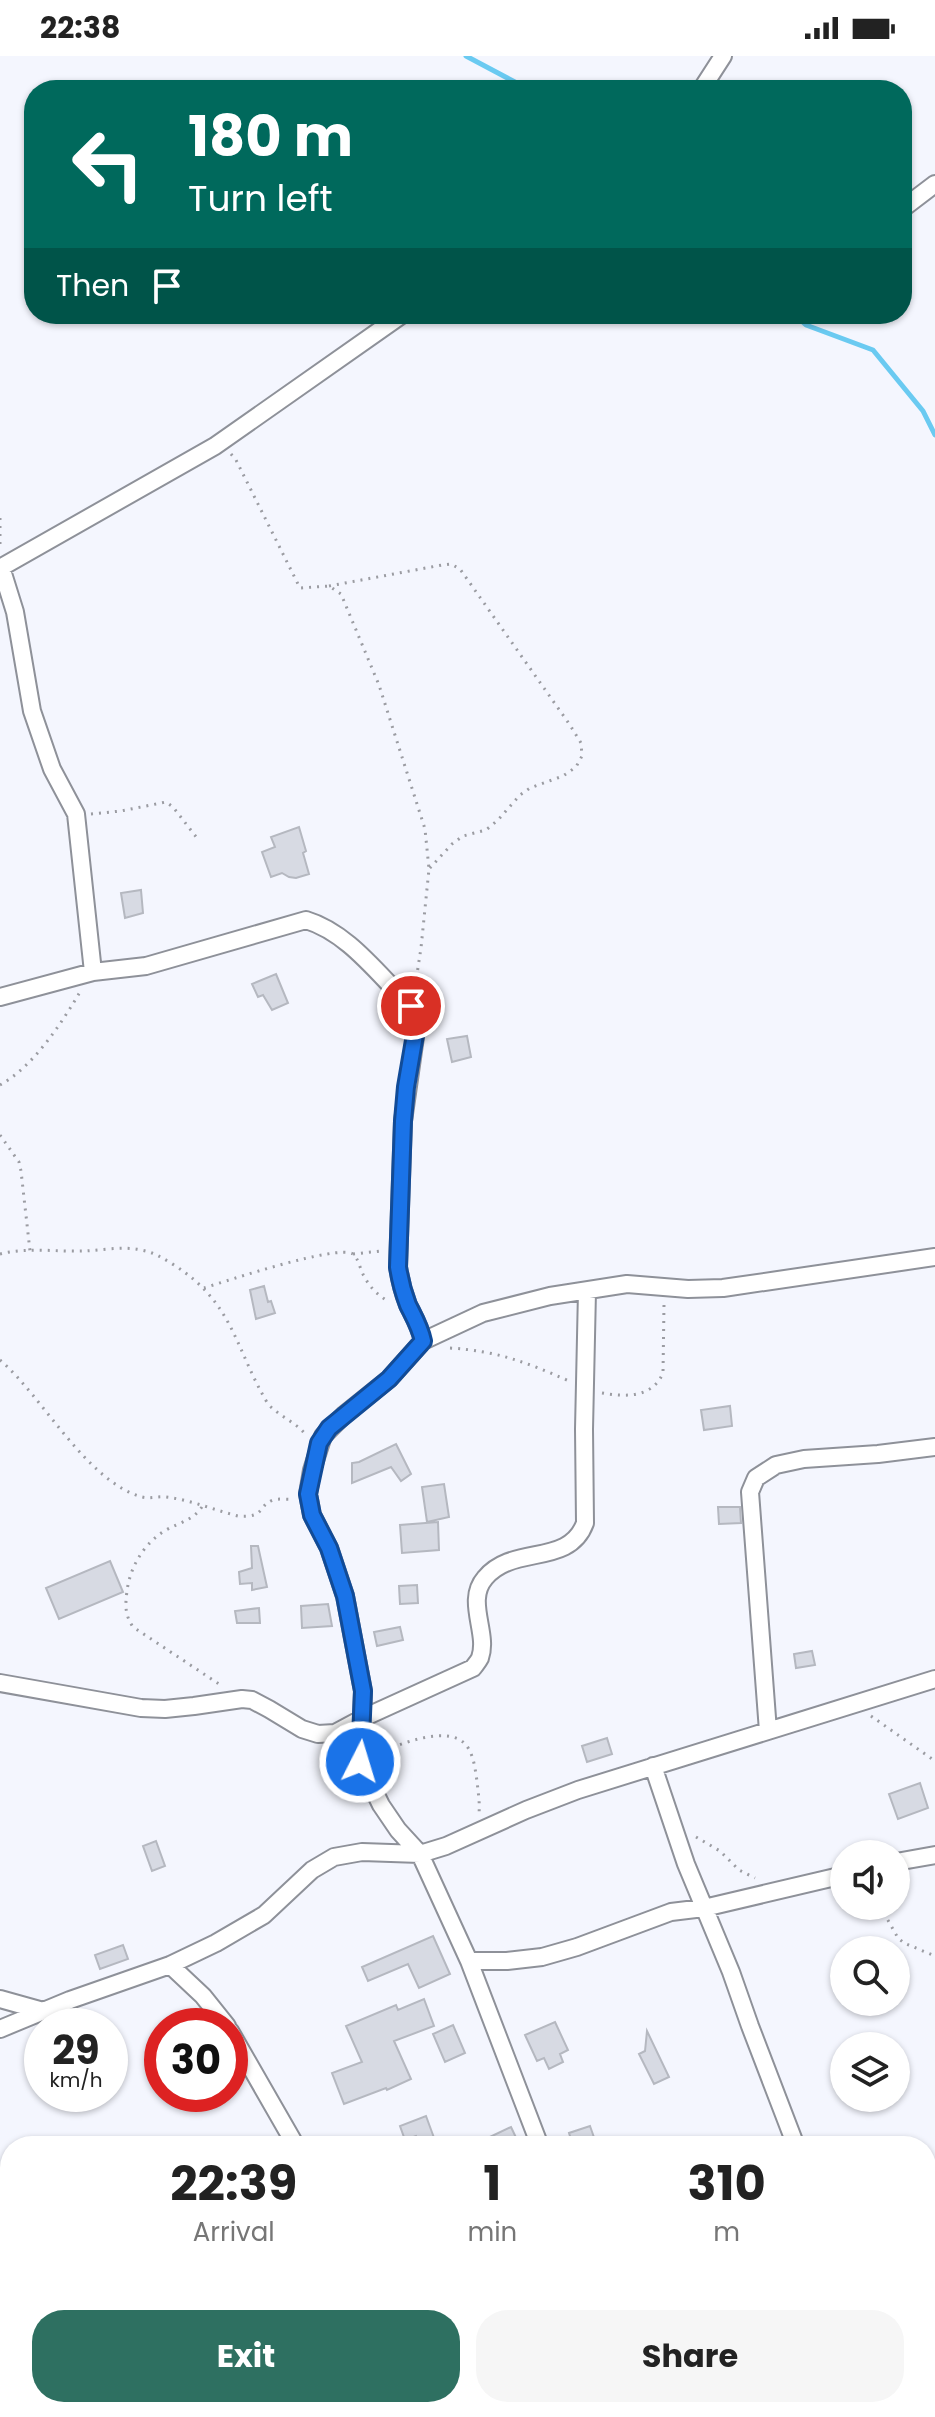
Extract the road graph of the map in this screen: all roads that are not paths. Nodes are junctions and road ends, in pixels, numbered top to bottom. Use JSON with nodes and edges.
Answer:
{"nodes":[{"id":1,"x":723,"y":56,"type":"edge"},
{"id":2,"x":707,"y":80,"type":"edge"},
{"id":3,"x":935,"y":184,"type":"edge"},
{"id":4,"x":912,"y":201,"type":"edge"},
{"id":5,"x":389,"y":324,"type":"edge"},
{"id":6,"x":0,"y":567,"type":"edge"},
{"id":7,"x":93,"y":972,"type":"junction"},
{"id":8,"x":0,"y":997,"type":"edge"},
{"id":9,"x":935,"y":1257,"type":"edge"},
{"id":10,"x":587,"y":1291,"type":"junction"},
{"id":11,"x":421,"y":1344,"type":"junction"},
{"id":12,"x":935,"y":1447,"type":"edge"},
{"id":13,"x":935,"y":1679,"type":"edge"},
{"id":14,"x":0,"y":1683,"type":"edge"},
{"id":15,"x":363,"y":1718,"type":"junction"},
{"id":16,"x":768,"y":1731,"type":"junction"},
{"id":17,"x":653,"y":1766,"type":"junction"},
{"id":18,"x":420,"y":1854,"type":"junction"},
{"id":19,"x":935,"y":1855,"type":"edge"},
{"id":20,"x":910,"y":1859,"type":"edge"},
{"id":21,"x":830,"y":1878,"type":"edge"},
{"id":22,"x":704,"y":1908,"type":"junction"},
{"id":23,"x":469,"y":1961,"type":"junction"},
{"id":24,"x":170,"y":1965,"type":"junction"},
{"id":25,"x":0,"y":1999,"type":"edge"},
{"id":26,"x":32,"y":2008,"type":"edge"},
{"id":27,"x":50,"y":2008,"type":"edge"},
{"id":28,"x":213,"y":2008,"type":"edge"},
{"id":29,"x":24,"y":2019,"type":"edge"},
{"id":30,"x":0,"y":2029,"type":"edge"},
{"id":31,"x":248,"y":2062,"type":"edge"},
{"id":32,"x":290,"y":2136,"type":"edge"},
{"id":33,"x":536,"y":2136,"type":"edge"},
{"id":34,"x":792,"y":2136,"type":"edge"}],
"edges":[{"from":1,"to":2,"type":"street"},
{"from":3,"to":4,"type":"street"},
{"from":5,"to":6,"type":"street"},
{"from":6,"to":7,"type":"street"},
{"from":7,"to":8,"type":"street"},
{"from":7,"to":11,"type":"street"},
{"from":9,"to":10,"type":"street"},
{"from":10,"to":11,"type":"street"},
{"from":10,"to":15,"type":"street"},
{"from":11,"to":15,"type":"street"},
{"from":12,"to":16,"type":"street"},
{"from":13,"to":16,"type":"street"},
{"from":14,"to":15,"type":"street"},
{"from":15,"to":18,"type":"street"},
{"from":16,"to":17,"type":"street"},
{"from":17,"to":18,"type":"street"},
{"from":17,"to":22,"type":"street"},
{"from":18,"to":23,"type":"street"},
{"from":18,"to":24,"type":"street"},
{"from":19,"to":20,"type":"street"},
{"from":21,"to":22,"type":"street"},
{"from":22,"to":23,"type":"street"},
{"from":22,"to":34,"type":"street"},
{"from":23,"to":33,"type":"street"},
{"from":24,"to":27,"type":"street"},
{"from":24,"to":28,"type":"street"},
{"from":25,"to":26,"type":"street"},
{"from":29,"to":30,"type":"street"},
{"from":31,"to":32,"type":"street"}]}
